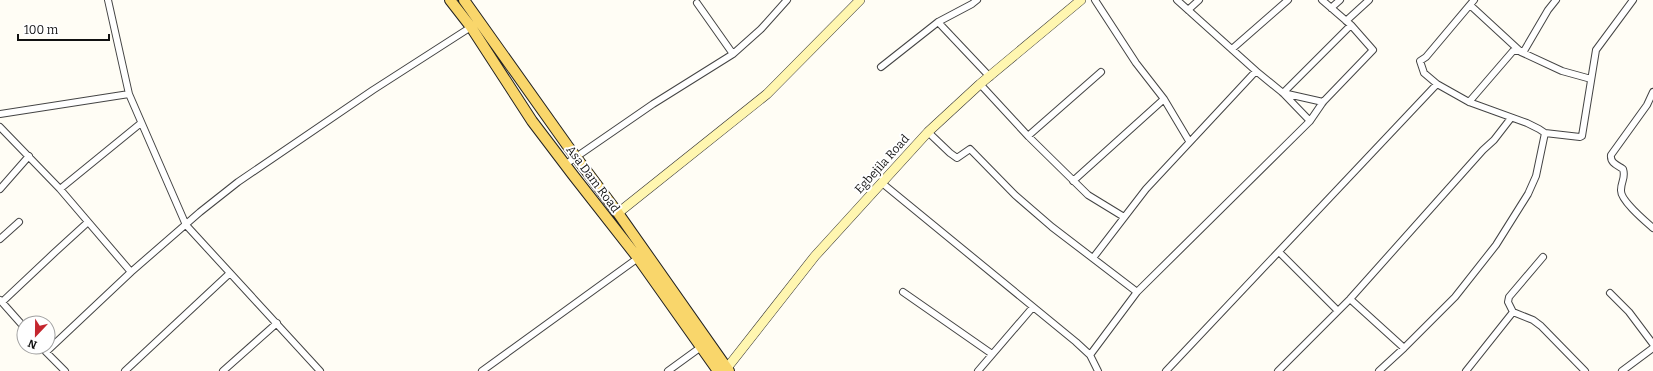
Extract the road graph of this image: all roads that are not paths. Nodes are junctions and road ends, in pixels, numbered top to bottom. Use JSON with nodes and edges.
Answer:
{"nodes":[{"id":1,"x":108,"y":0,"type":"edge"},
{"id":2,"x":450,"y":0,"type":"edge"},
{"id":3,"x":464,"y":0,"type":"edge"},
{"id":4,"x":787,"y":0,"type":"edge"},
{"id":5,"x":860,"y":0,"type":"edge"},
{"id":6,"x":977,"y":0,"type":"edge"},
{"id":7,"x":1081,"y":0,"type":"edge"},
{"id":8,"x":1095,"y":0,"type":"edge"},
{"id":9,"x":1177,"y":0,"type":"edge"},
{"id":10,"x":1199,"y":0,"type":"edge"},
{"id":11,"x":1288,"y":0,"type":"edge"},
{"id":12,"x":1322,"y":0,"type":"edge"},
{"id":13,"x":1340,"y":0,"type":"edge"},
{"id":14,"x":1369,"y":0,"type":"edge"},
{"id":15,"x":1556,"y":0,"type":"edge"},
{"id":16,"x":1633,"y":0,"type":"edge"},
{"id":17,"x":1472,"y":2,"type":"edge"},
{"id":18,"x":697,"y":4,"type":"dead end"},
{"id":19,"x":1331,"y":8,"type":"junction"},
{"id":20,"x":1188,"y":10,"type":"junction"},
{"id":21,"x":938,"y":22,"type":"junction"},
{"id":22,"x":1348,"y":23,"type":"junction"},
{"id":23,"x":471,"y":27,"type":"junction"},
{"id":24,"x":1232,"y":50,"type":"junction"},
{"id":25,"x":1521,"y":52,"type":"junction"},
{"id":26,"x":733,"y":54,"type":"junction"},
{"id":27,"x":881,"y":67,"type":"dead end"},
{"id":28,"x":1256,"y":71,"type":"junction"},
{"id":29,"x":1101,"y":72,"type":"dead end"},
{"id":30,"x":990,"y":77,"type":"junction"},
{"id":31,"x":1590,"y":79,"type":"junction"},
{"id":32,"x":980,"y":84,"type":"junction"},
{"id":33,"x":1437,"y":84,"type":"junction"},
{"id":34,"x":1653,"y":92,"type":"edge"},
{"id":35,"x":1283,"y":93,"type":"junction"},
{"id":36,"x":129,"y":94,"type":"junction"},
{"id":37,"x":1164,"y":99,"type":"junction"},
{"id":38,"x":1323,"y":102,"type":"junction"},
{"id":39,"x":1469,"y":102,"type":"junction"},
{"id":40,"x":1647,"y":105,"type":"junction"},
{"id":41,"x":1653,"y":110,"type":"edge"},
{"id":42,"x":0,"y":114,"type":"edge"},
{"id":43,"x":1511,"y":118,"type":"junction"},
{"id":44,"x":1310,"y":121,"type":"junction"},
{"id":45,"x":141,"y":123,"type":"junction"},
{"id":46,"x":0,"y":127,"type":"edge"},
{"id":47,"x":928,"y":132,"type":"junction"},
{"id":48,"x":1544,"y":133,"type":"junction"},
{"id":49,"x":1028,"y":136,"type":"junction"},
{"id":50,"x":1189,"y":141,"type":"junction"},
{"id":51,"x":29,"y":156,"type":"junction"},
{"id":52,"x":576,"y":156,"type":"junction"},
{"id":53,"x":566,"y":164,"type":"junction"},
{"id":54,"x":1073,"y":181,"type":"junction"},
{"id":55,"x":882,"y":183,"type":"junction"},
{"id":56,"x":0,"y":189,"type":"edge"},
{"id":57,"x":60,"y":189,"type":"junction"},
{"id":58,"x":618,"y":213,"type":"junction"},
{"id":59,"x":1124,"y":217,"type":"junction"},
{"id":60,"x":19,"y":222,"type":"dead end"},
{"id":61,"x":88,"y":222,"type":"junction"},
{"id":62,"x":186,"y":225,"type":"junction"},
{"id":63,"x":1653,"y":228,"type":"edge"},
{"id":64,"x":0,"y":239,"type":"edge"},
{"id":65,"x":1279,"y":252,"type":"junction"},
{"id":66,"x":1543,"y":257,"type":"dead end"},
{"id":67,"x":638,"y":258,"type":"junction"},
{"id":68,"x":1093,"y":258,"type":"junction"},
{"id":69,"x":131,"y":272,"type":"junction"},
{"id":70,"x":230,"y":273,"type":"junction"},
{"id":71,"x":903,"y":292,"type":"dead end"},
{"id":72,"x":1137,"y":292,"type":"junction"},
{"id":73,"x":1610,"y":293,"type":"dead end"},
{"id":74,"x":1350,"y":299,"type":"junction"},
{"id":75,"x":1,"y":301,"type":"edge"},
{"id":76,"x":1033,"y":307,"type":"junction"},
{"id":77,"x":1338,"y":311,"type":"junction"},
{"id":78,"x":1513,"y":312,"type":"junction"},
{"id":79,"x":16,"y":318,"type":"edge"},
{"id":80,"x":277,"y":323,"type":"junction"},
{"id":81,"x":56,"y":339,"type":"edge"},
{"id":82,"x":1653,"y":344,"type":"edge"},
{"id":83,"x":701,"y":347,"type":"junction"},
{"id":84,"x":1404,"y":348,"type":"junction"},
{"id":85,"x":1653,"y":348,"type":"edge"},
{"id":86,"x":992,"y":354,"type":"junction"},
{"id":87,"x":49,"y":355,"type":"edge"},
{"id":88,"x":1090,"y":355,"type":"junction"},
{"id":89,"x":224,"y":370,"type":"edge"},
{"id":90,"x":724,"y":370,"type":"edge"},
{"id":91,"x":65,"y":371,"type":"edge"},
{"id":92,"x":125,"y":371,"type":"edge"},
{"id":93,"x":320,"y":371,"type":"edge"},
{"id":94,"x":482,"y":371,"type":"edge"},
{"id":95,"x":668,"y":371,"type":"edge"},
{"id":96,"x":978,"y":371,"type":"edge"},
{"id":97,"x":1098,"y":371,"type":"edge"},
{"id":98,"x":1166,"y":371,"type":"edge"},
{"id":99,"x":1278,"y":371,"type":"edge"},
{"id":100,"x":1379,"y":371,"type":"edge"},
{"id":101,"x":1466,"y":371,"type":"edge"},
{"id":102,"x":1585,"y":371,"type":"edge"},
{"id":103,"x":1622,"y":371,"type":"edge"}],
"edges":[{"from":1,"to":36,"type":"street"},
{"from":2,"to":23,"type":"main road","name":"Asa Dam Road"},
{"from":3,"to":52,"type":"main road","name":"Asa Dam Road"},
{"from":4,"to":26,"type":"street"},
{"from":5,"to":58,"type":"street"},
{"from":6,"to":21,"type":"street"},
{"from":7,"to":30,"type":"street","name":"Egbejila Road"},
{"from":8,"to":37,"type":"street"},
{"from":9,"to":20,"type":"street"},
{"from":10,"to":20,"type":"street"},
{"from":11,"to":24,"type":"street"},
{"from":12,"to":19,"type":"street"},
{"from":13,"to":19,"type":"street"},
{"from":14,"to":22,"type":"street"},
{"from":15,"to":25,"type":"street"},
{"from":16,"to":31,"type":"street"},
{"from":17,"to":25,"type":"street"},
{"from":17,"to":33,"type":"street"},
{"from":18,"to":26,"type":"street"},
{"from":19,"to":22,"type":"street"},
{"from":20,"to":24,"type":"street"},
{"from":21,"to":27,"type":"street"},
{"from":21,"to":30,"type":"street"},
{"from":22,"to":35,"type":"street"},
{"from":22,"to":38,"type":"street"},
{"from":23,"to":53,"type":"main road","name":"Asa Dam Road"},
{"from":23,"to":62,"type":"street"},
{"from":24,"to":28,"type":"street"},
{"from":25,"to":31,"type":"street"},
{"from":25,"to":39,"type":"street"},
{"from":26,"to":52,"type":"street"},
{"from":28,"to":35,"type":"street"},
{"from":28,"to":50,"type":"street"},
{"from":29,"to":49,"type":"street"},
{"from":30,"to":32,"type":"street","name":"Egbejila Road"},
{"from":31,"to":48,"type":"street"},
{"from":32,"to":47,"type":"street","name":"Egbejila Road"},
{"from":32,"to":49,"type":"street"},
{"from":33,"to":39,"type":"street"},
{"from":33,"to":65,"type":"street"},
{"from":34,"to":40,"type":"street"},
{"from":35,"to":38,"type":"street"},
{"from":35,"to":44,"type":"street"},
{"from":36,"to":42,"type":"street"},
{"from":36,"to":45,"type":"street"},
{"from":37,"to":50,"type":"street"},
{"from":37,"to":54,"type":"street"},
{"from":38,"to":44,"type":"street"},
{"from":39,"to":43,"type":"street"},
{"from":40,"to":41,"type":"street"},
{"from":40,"to":63,"type":"street"},
{"from":43,"to":48,"type":"street"},
{"from":43,"to":74,"type":"street"},
{"from":44,"to":72,"type":"street"},
{"from":45,"to":57,"type":"street"},
{"from":45,"to":62,"type":"street"},
{"from":46,"to":51,"type":"street"},
{"from":47,"to":55,"type":"street","name":"Egbejila Road"},
{"from":47,"to":68,"type":"street"},
{"from":48,"to":84,"type":"street"},
{"from":49,"to":54,"type":"street"},
{"from":50,"to":59,"type":"street"},
{"from":51,"to":56,"type":"street"},
{"from":51,"to":57,"type":"street"},
{"from":52,"to":53,"type":"street"},
{"from":52,"to":58,"type":"main road","name":"Asa Dam Road"},
{"from":53,"to":67,"type":"main road","name":"Asa Dam Road"},
{"from":54,"to":59,"type":"street"},
{"from":55,"to":76,"type":"street"},
{"from":55,"to":90,"type":"street","name":"Egbejila Road"},
{"from":57,"to":61,"type":"street"},
{"from":58,"to":90,"type":"main road","name":"Asa Dam Road"},
{"from":59,"to":68,"type":"street"},
{"from":60,"to":64,"type":"street"},
{"from":61,"to":69,"type":"street"},
{"from":61,"to":75,"type":"street"},
{"from":62,"to":69,"type":"street"},
{"from":62,"to":70,"type":"street"},
{"from":65,"to":77,"type":"street"},
{"from":65,"to":98,"type":"street"},
{"from":66,"to":78,"type":"street"},
{"from":67,"to":83,"type":"main road","name":"Asa Dam Road"},
{"from":67,"to":94,"type":"street"},
{"from":68,"to":72,"type":"street"},
{"from":69,"to":81,"type":"street"},
{"from":70,"to":80,"type":"street"},
{"from":70,"to":92,"type":"street"},
{"from":71,"to":86,"type":"street"},
{"from":72,"to":88,"type":"street"},
{"from":73,"to":82,"type":"street"},
{"from":74,"to":77,"type":"street"},
{"from":74,"to":84,"type":"street"},
{"from":75,"to":79,"type":"street"},
{"from":76,"to":86,"type":"street"},
{"from":76,"to":88,"type":"street"},
{"from":77,"to":99,"type":"street"},
{"from":78,"to":101,"type":"street"},
{"from":78,"to":102,"type":"street"},
{"from":80,"to":89,"type":"street"},
{"from":80,"to":93,"type":"street"},
{"from":83,"to":90,"type":"main road","name":"Asa Dam Road"},
{"from":83,"to":95,"type":"street"},
{"from":84,"to":100,"type":"street"},
{"from":85,"to":103,"type":"street"},
{"from":86,"to":96,"type":"street"},
{"from":87,"to":91,"type":"street"},
{"from":88,"to":97,"type":"street"}]}
